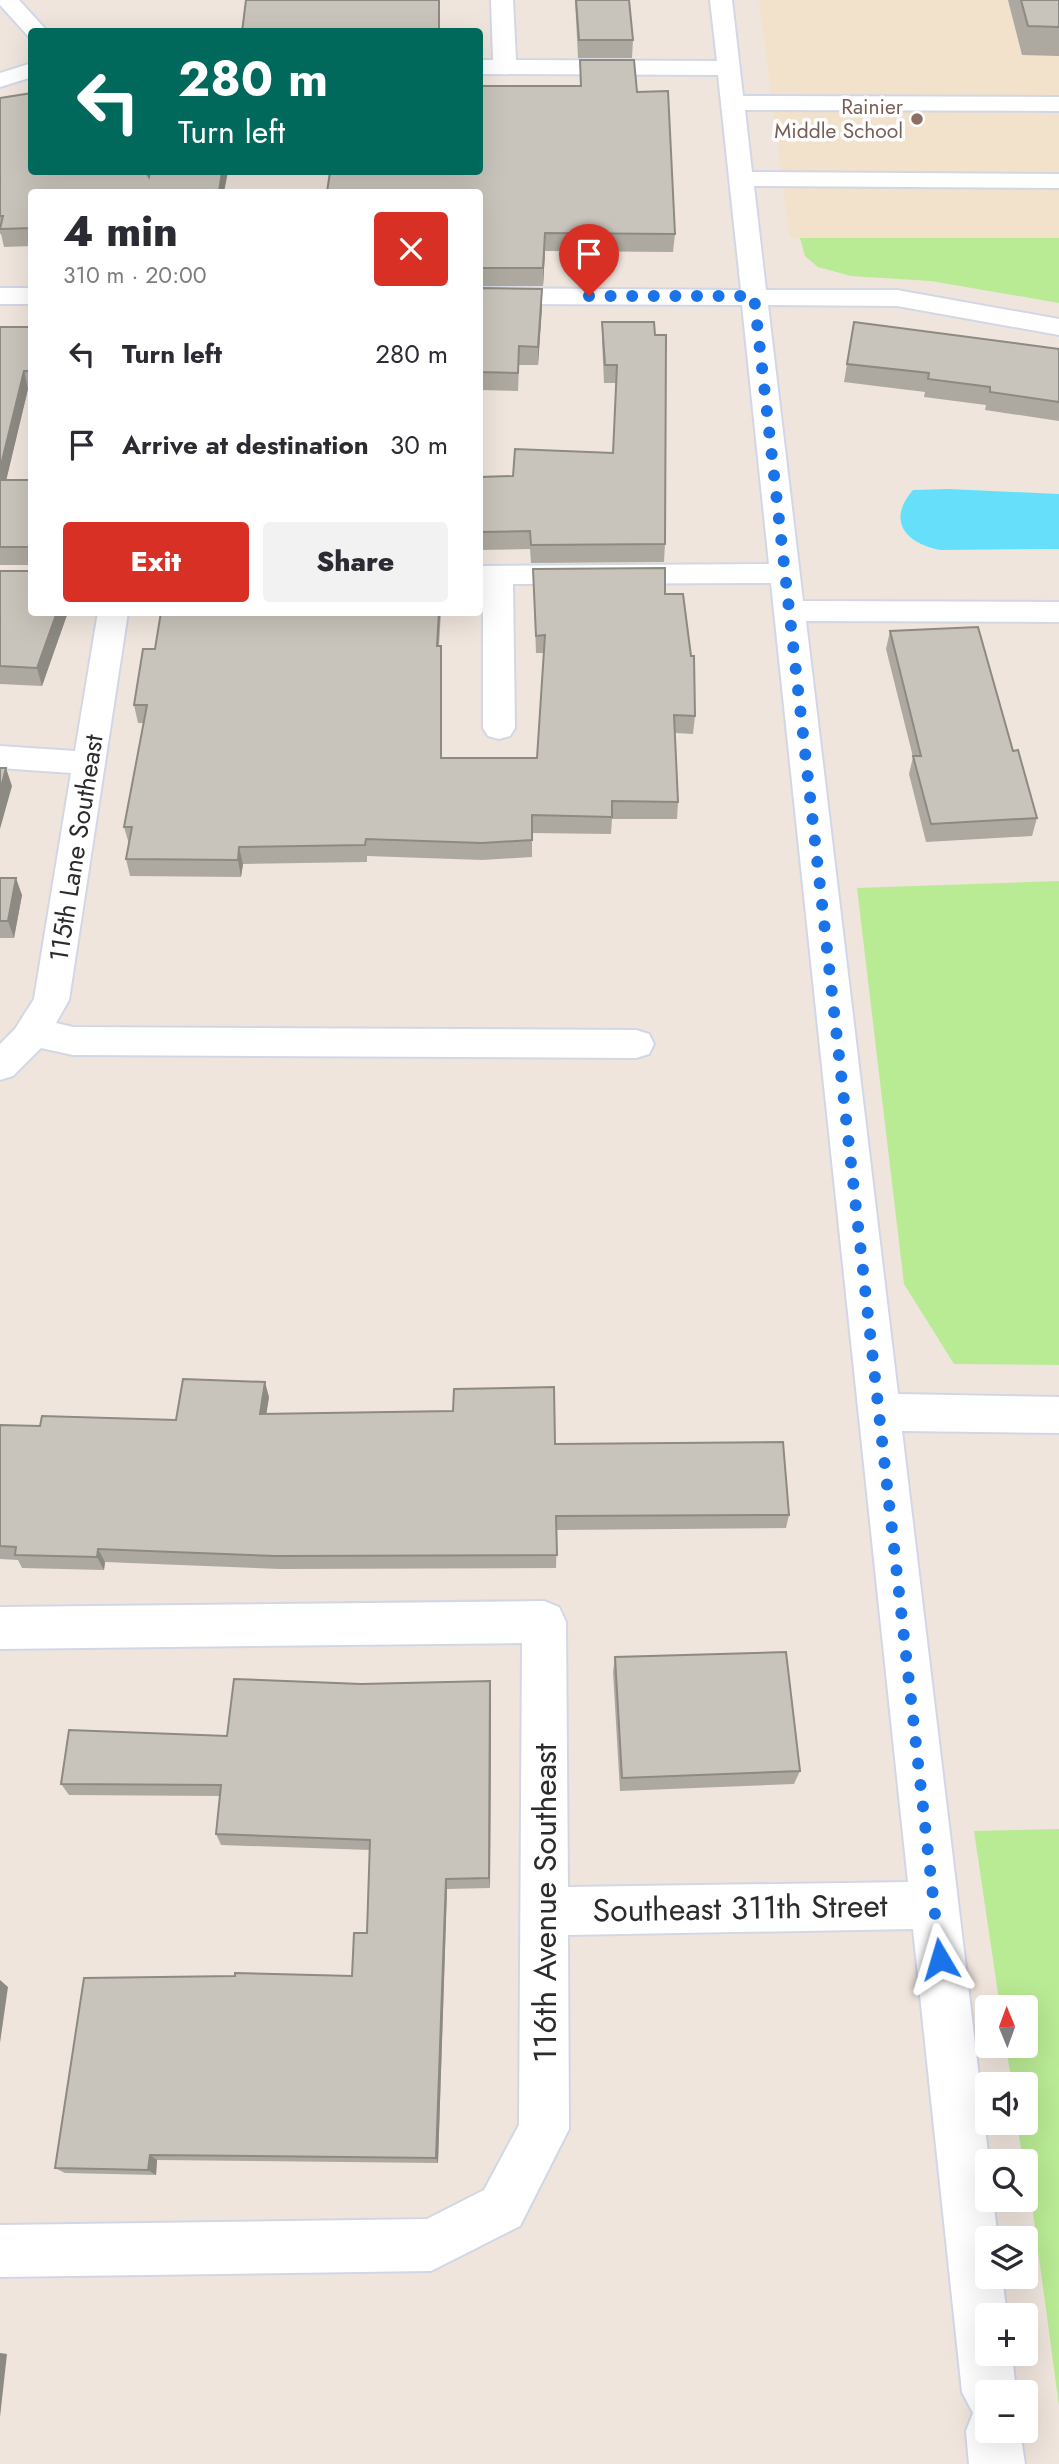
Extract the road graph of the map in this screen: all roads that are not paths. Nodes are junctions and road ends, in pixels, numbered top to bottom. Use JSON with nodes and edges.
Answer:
{"nodes":[{"id":1,"x":7,"y":0,"type":"edge"},
{"id":2,"x":502,"y":0,"type":"edge"},
{"id":3,"x":721,"y":0,"type":"edge"},
{"id":4,"x":26,"y":30,"type":"edge"},
{"id":5,"x":483,"y":67,"type":"edge"},
{"id":6,"x":505,"y":67,"type":"junction"},
{"id":7,"x":28,"y":72,"type":"edge"},
{"id":8,"x":0,"y":80,"type":"edge"},
{"id":9,"x":731,"y":85,"type":"junction"},
{"id":10,"x":1059,"y":104,"type":"edge"},
{"id":11,"x":741,"y":179,"type":"junction"},
{"id":12,"x":1059,"y":181,"type":"edge"},
{"id":13,"x":0,"y":296,"type":"edge"},
{"id":14,"x":28,"y":296,"type":"edge"},
{"id":15,"x":483,"y":296,"type":"edge"},
{"id":16,"x":754,"y":296,"type":"junction"},
{"id":17,"x":1059,"y":327,"type":"edge"},
{"id":18,"x":785,"y":573,"type":"junction"},
{"id":19,"x":489,"y":575,"type":"edge"},
{"id":20,"x":789,"y":611,"type":"junction"},
{"id":21,"x":1059,"y":612,"type":"edge"},
{"id":22,"x":112,"y":616,"type":"edge"},
{"id":23,"x":499,"y":728,"type":"dead end"},
{"id":24,"x":0,"y":757,"type":"edge"},
{"id":25,"x":90,"y":763,"type":"junction"},
{"id":26,"x":32,"y":1032,"type":"junction"},
{"id":27,"x":636,"y":1044,"type":"dead end"},
{"id":28,"x":0,"y":1066,"type":"edge"},
{"id":29,"x":879,"y":1412,"type":"junction"},
{"id":30,"x":1059,"y":1415,"type":"edge"},
{"id":31,"x":0,"y":1628,"type":"edge"},
{"id":32,"x":934,"y":1905,"type":"junction"},
{"id":33,"x":546,"y":1911,"type":"junction"},
{"id":34,"x":0,"y":2251,"type":"edge"},
{"id":35,"x":988,"y":2380,"type":"edge"},
{"id":36,"x":994,"y":2443,"type":"edge"},
{"id":37,"x":997,"y":2464,"type":"edge"}],
"edges":[{"from":1,"to":4,"type":"street"},
{"from":2,"to":6,"type":"street"},
{"from":3,"to":9,"type":"street"},
{"from":5,"to":6,"type":"street"},
{"from":6,"to":9,"type":"street"},
{"from":7,"to":8,"type":"street"},
{"from":9,"to":10,"type":"street"},
{"from":9,"to":11,"type":"street"},
{"from":11,"to":12,"type":"street"},
{"from":11,"to":16,"type":"street"},
{"from":13,"to":14,"type":"street"},
{"from":15,"to":16,"type":"street"},
{"from":16,"to":17,"type":"street"},
{"from":16,"to":18,"type":"street"},
{"from":18,"to":19,"type":"street"},
{"from":18,"to":20,"type":"street"},
{"from":19,"to":23,"type":"street"},
{"from":20,"to":21,"type":"street"},
{"from":20,"to":29,"type":"street"},
{"from":22,"to":25,"type":"street","name":"115th Lane Southeast"},
{"from":24,"to":25,"type":"street"},
{"from":25,"to":26,"type":"street","name":"115th Lane Southeast"},
{"from":26,"to":27,"type":"street"},
{"from":26,"to":28,"type":"street","name":"115th Lane Southeast"},
{"from":29,"to":30,"type":"street"},
{"from":29,"to":32,"type":"street"},
{"from":31,"to":33,"type":"street","name":"116th Avenue Southeast"},
{"from":32,"to":33,"type":"street","name":"Southeast 311th Street"},
{"from":32,"to":35,"type":"street"},
{"from":33,"to":34,"type":"street","name":"116th Avenue Southeast"},
{"from":36,"to":37,"type":"street"}]}
